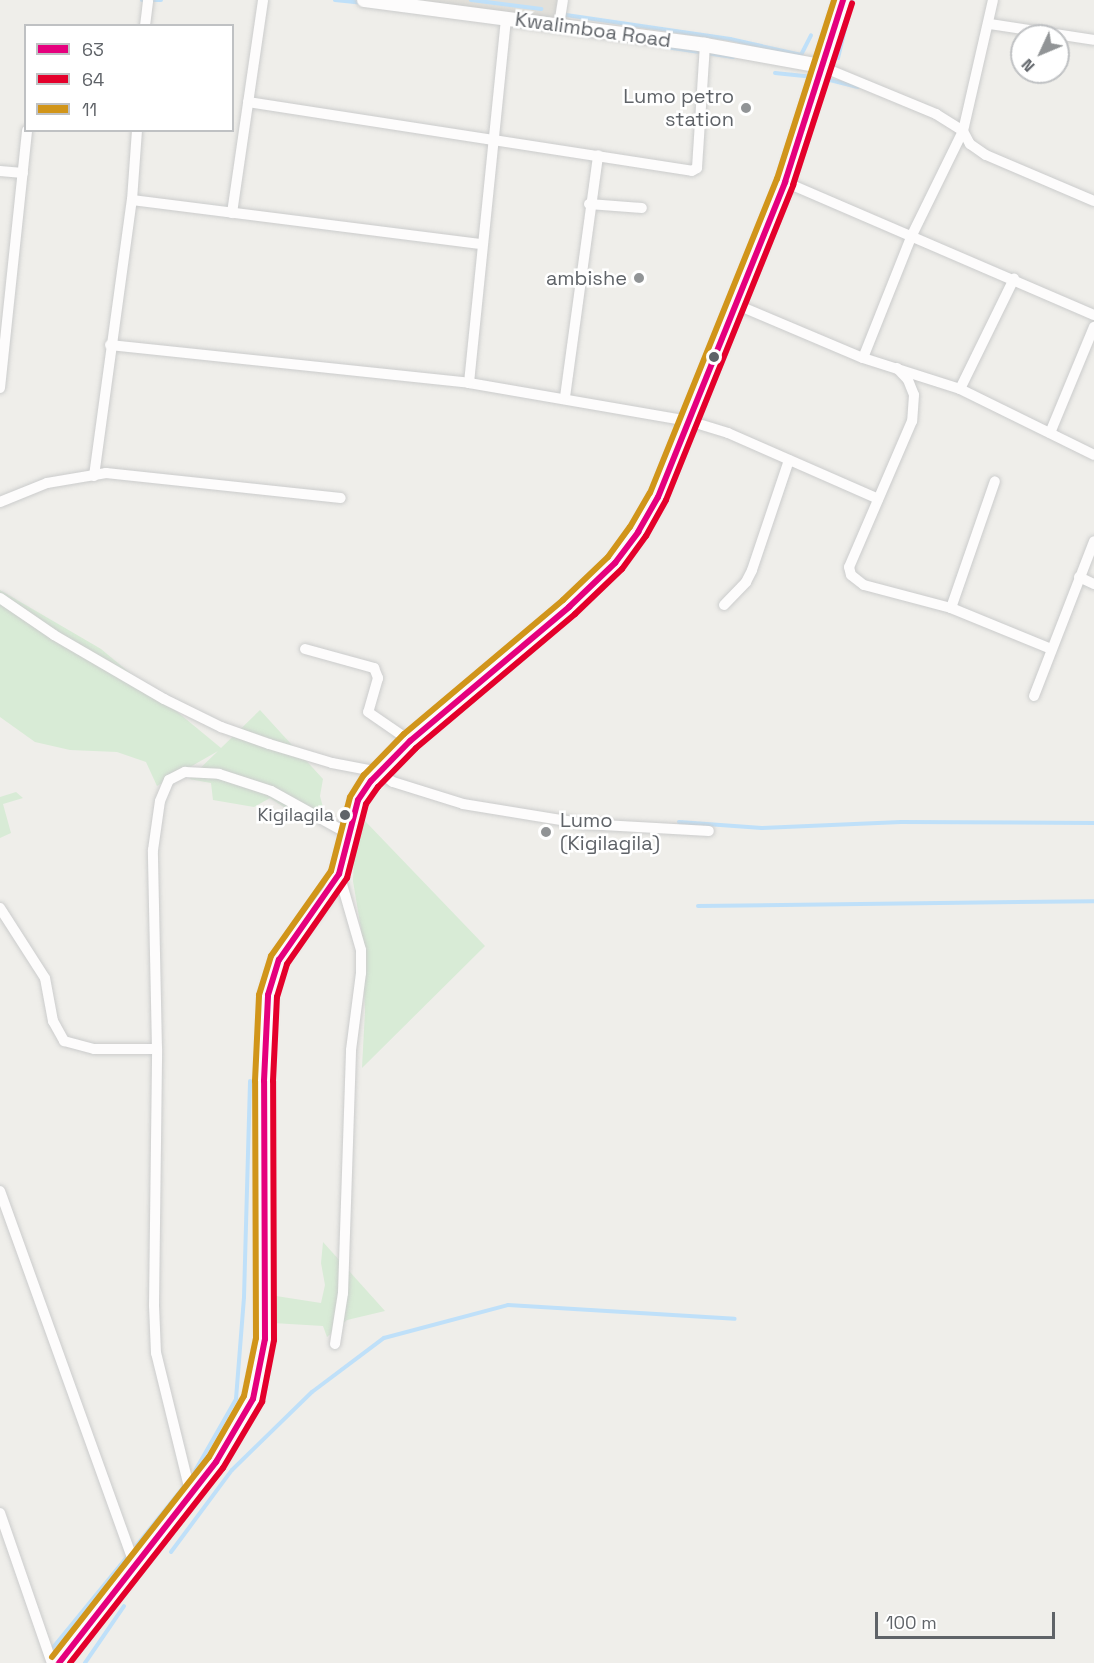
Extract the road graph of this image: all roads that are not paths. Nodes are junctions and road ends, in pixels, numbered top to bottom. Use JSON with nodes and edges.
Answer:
{"nodes":[{"id":1,"x":148,"y":0,"type":"edge"},
{"id":2,"x":263,"y":0,"type":"edge"},
{"id":3,"x":364,"y":0,"type":"edge"},
{"id":4,"x":563,"y":0,"type":"edge"},
{"id":5,"x":843,"y":0,"type":"edge"},
{"id":6,"x":993,"y":0,"type":"edge"},
{"id":7,"x":506,"y":18,"type":"junction"},
{"id":8,"x":145,"y":24,"type":"edge"},
{"id":9,"x":990,"y":24,"type":"junction"},
{"id":10,"x":559,"y":25,"type":"junction"},
{"id":11,"x":1094,"y":40,"type":"edge"},
{"id":12,"x":705,"y":45,"type":"junction"},
{"id":13,"x":820,"y":66,"type":"junction"},
{"id":14,"x":248,"y":102,"type":"junction"},
{"id":15,"x":963,"y":131,"type":"junction"},
{"id":16,"x":27,"y":132,"type":"edge"},
{"id":17,"x":137,"y":132,"type":"edge"},
{"id":18,"x":493,"y":137,"type":"junction"},
{"id":19,"x":598,"y":155,"type":"junction"},
{"id":20,"x":0,"y":171,"type":"edge"},
{"id":21,"x":23,"y":173,"type":"junction"},
{"id":22,"x":785,"y":182,"type":"junction"},
{"id":23,"x":132,"y":200,"type":"junction"},
{"id":24,"x":1094,"y":201,"type":"edge"},
{"id":25,"x":590,"y":204,"type":"junction"},
{"id":26,"x":642,"y":208,"type":"dead end"},
{"id":27,"x":232,"y":213,"type":"junction"},
{"id":28,"x":912,"y":235,"type":"junction"},
{"id":29,"x":482,"y":244,"type":"junction"},
{"id":30,"x":6,"y":279,"type":"edge"},
{"id":31,"x":1014,"y":279,"type":"junction"},
{"id":32,"x":735,"y":304,"type":"junction"},
{"id":33,"x":1094,"y":315,"type":"edge"},
{"id":34,"x":1094,"y":327,"type":"edge"},
{"id":35,"x":110,"y":345,"type":"junction"},
{"id":36,"x":863,"y":358,"type":"junction"},
{"id":37,"x":897,"y":368,"type":"junction"},
{"id":38,"x":469,"y":383,"type":"junction"},
{"id":39,"x":0,"y":388,"type":"edge"},
{"id":40,"x":960,"y":389,"type":"junction"},
{"id":41,"x":565,"y":398,"type":"junction"},
{"id":42,"x":689,"y":421,"type":"junction"},
{"id":43,"x":1050,"y":433,"type":"junction"},
{"id":44,"x":1094,"y":455,"type":"edge"},
{"id":45,"x":789,"y":460,"type":"junction"},
{"id":46,"x":94,"y":476,"type":"junction"},
{"id":47,"x":995,"y":482,"type":"dead end"},
{"id":48,"x":341,"y":498,"type":"dead end"},
{"id":49,"x":878,"y":499,"type":"junction"},
{"id":50,"x":0,"y":502,"type":"edge"},
{"id":51,"x":1094,"y":542,"type":"edge"},
{"id":52,"x":1079,"y":577,"type":"junction"},
{"id":53,"x":1094,"y":584,"type":"edge"},
{"id":54,"x":0,"y":598,"type":"edge"},
{"id":55,"x":724,"y":605,"type":"dead end"},
{"id":56,"x":951,"y":608,"type":"junction"},
{"id":57,"x":305,"y":649,"type":"dead end"},
{"id":58,"x":1051,"y":649,"type":"junction"},
{"id":59,"x":1034,"y":696,"type":"dead end"},
{"id":60,"x":410,"y":741,"type":"junction"},
{"id":61,"x":379,"y":772,"type":"junction"},
{"id":62,"x":709,"y":831,"type":"dead end"},
{"id":63,"x":349,"y":834,"type":"junction"},
{"id":64,"x":339,"y":874,"type":"junction"},
{"id":65,"x":0,"y":908,"type":"edge"},
{"id":66,"x":157,"y":1049,"type":"junction"},
{"id":67,"x":0,"y":1191,"type":"edge"},
{"id":68,"x":335,"y":1344,"type":"dead end"},
{"id":69,"x":191,"y":1495,"type":"junction"},
{"id":70,"x":0,"y":1513,"type":"edge"},
{"id":71,"x":136,"y":1568,"type":"junction"},
{"id":72,"x":52,"y":1663,"type":"edge"},
{"id":73,"x":59,"y":1663,"type":"edge"}],
"edges":[{"from":1,"to":8,"type":"street"},
{"from":2,"to":14,"type":"street"},
{"from":3,"to":7,"type":"main road","name":"Kwalimboa Road"},
{"from":4,"to":10,"type":"street"},
{"from":5,"to":13,"type":"main road"},
{"from":6,"to":9,"type":"street"},
{"from":7,"to":10,"type":"main road","name":"Kwalimboa Road"},
{"from":7,"to":18,"type":"street"},
{"from":9,"to":11,"type":"street"},
{"from":9,"to":15,"type":"street"},
{"from":10,"to":12,"type":"main road","name":"Kwalimboa Road"},
{"from":12,"to":13,"type":"main road","name":"Kwalimboa Road"},
{"from":12,"to":19,"type":"street"},
{"from":13,"to":15,"type":"street"},
{"from":13,"to":22,"type":"main road"},
{"from":14,"to":18,"type":"street"},
{"from":14,"to":27,"type":"street"},
{"from":15,"to":24,"type":"street"},
{"from":15,"to":28,"type":"street"},
{"from":16,"to":21,"type":"street"},
{"from":17,"to":23,"type":"street"},
{"from":18,"to":19,"type":"street"},
{"from":18,"to":29,"type":"street"},
{"from":19,"to":25,"type":"street"},
{"from":20,"to":21,"type":"street"},
{"from":21,"to":30,"type":"street"},
{"from":22,"to":28,"type":"street"},
{"from":22,"to":32,"type":"main road"},
{"from":23,"to":27,"type":"street"},
{"from":23,"to":35,"type":"street"},
{"from":25,"to":26,"type":"street"},
{"from":25,"to":41,"type":"street"},
{"from":27,"to":29,"type":"street"},
{"from":28,"to":31,"type":"street"},
{"from":28,"to":36,"type":"street"},
{"from":29,"to":38,"type":"street"},
{"from":30,"to":39,"type":"street"},
{"from":31,"to":33,"type":"street"},
{"from":31,"to":40,"type":"street"},
{"from":32,"to":36,"type":"street"},
{"from":32,"to":42,"type":"main road"},
{"from":34,"to":43,"type":"street"},
{"from":35,"to":38,"type":"street"},
{"from":35,"to":46,"type":"street"},
{"from":36,"to":37,"type":"street"},
{"from":37,"to":40,"type":"street"},
{"from":37,"to":49,"type":"street"},
{"from":38,"to":41,"type":"street"},
{"from":40,"to":43,"type":"street"},
{"from":41,"to":42,"type":"street"},
{"from":42,"to":45,"type":"street"},
{"from":42,"to":60,"type":"main road"},
{"from":43,"to":44,"type":"street"},
{"from":45,"to":49,"type":"street"},
{"from":45,"to":55,"type":"street"},
{"from":46,"to":48,"type":"street"},
{"from":46,"to":50,"type":"street"},
{"from":47,"to":56,"type":"street"},
{"from":49,"to":56,"type":"street"},
{"from":51,"to":52,"type":"street"},
{"from":52,"to":53,"type":"street"},
{"from":52,"to":58,"type":"street"},
{"from":54,"to":61,"type":"street"},
{"from":56,"to":58,"type":"street"},
{"from":57,"to":60,"type":"street"},
{"from":58,"to":59,"type":"street"},
{"from":60,"to":61,"type":"main road"},
{"from":61,"to":62,"type":"street"},
{"from":61,"to":63,"type":"main road"},
{"from":63,"to":64,"type":"main road"},
{"from":63,"to":66,"type":"street"},
{"from":64,"to":68,"type":"street"},
{"from":64,"to":69,"type":"main road"},
{"from":65,"to":66,"type":"street"},
{"from":66,"to":69,"type":"street"},
{"from":67,"to":71,"type":"street"},
{"from":69,"to":71,"type":"main road"},
{"from":70,"to":72,"type":"street"},
{"from":71,"to":73,"type":"main road"}]}
